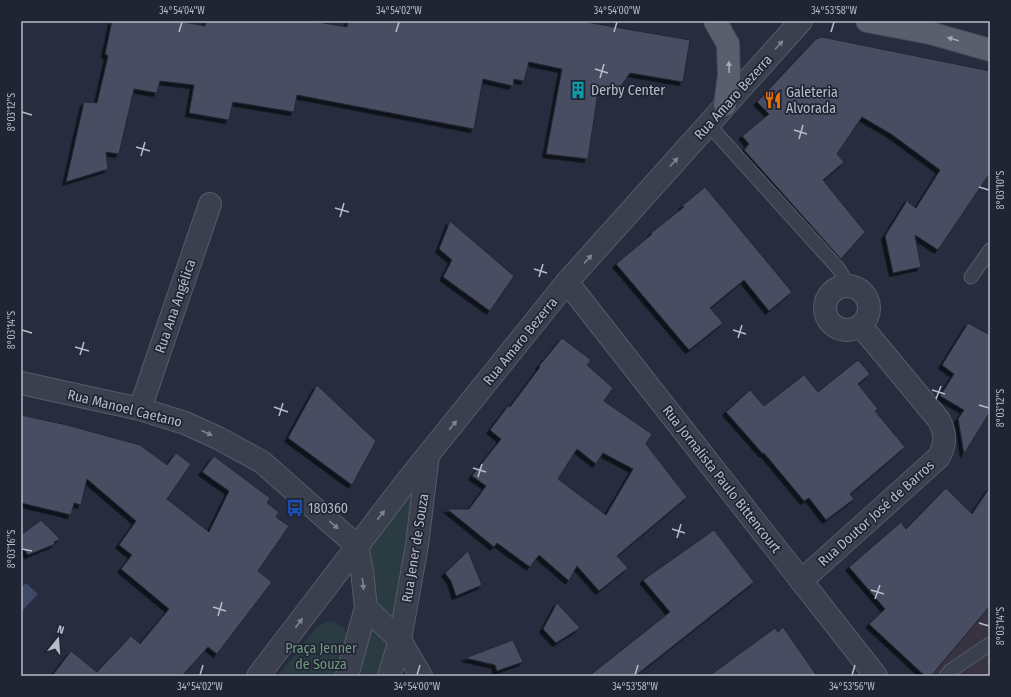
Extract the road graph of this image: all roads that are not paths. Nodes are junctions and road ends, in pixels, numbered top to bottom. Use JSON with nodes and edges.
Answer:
{"nodes":[{"id":1,"x":715,"y":21,"type":"edge"},
{"id":2,"x":801,"y":21,"type":"edge"},
{"id":3,"x":867,"y":21,"type":"edge"},
{"id":4,"x":990,"y":50,"type":"edge"},
{"id":5,"x":725,"y":105,"type":"junction"},
{"id":6,"x":708,"y":124,"type":"junction"},
{"id":7,"x":210,"y":204,"type":"dead end"},
{"id":8,"x":990,"y":250,"type":"edge"},
{"id":9,"x":971,"y":277,"type":"dead end"},
{"id":10,"x":567,"y":282,"type":"junction"},
{"id":11,"x":847,"y":286,"type":"junction"},
{"id":12,"x":861,"y":326,"type":"junction"},
{"id":13,"x":21,"y":383,"type":"edge"},
{"id":14,"x":140,"y":409,"type":"junction"},
{"id":15,"x":428,"y":455,"type":"junction"},
{"id":16,"x":357,"y":546,"type":"junction"},
{"id":17,"x":801,"y":581,"type":"junction"},
{"id":18,"x":366,"y":608,"type":"junction"},
{"id":19,"x":400,"y":640,"type":"junction"},
{"id":20,"x":990,"y":644,"type":"edge"},
{"id":21,"x":258,"y":676,"type":"edge"},
{"id":22,"x":347,"y":676,"type":"edge"},
{"id":23,"x":389,"y":676,"type":"edge"},
{"id":24,"x":421,"y":676,"type":"edge"},
{"id":25,"x":876,"y":676,"type":"edge"},
{"id":26,"x":946,"y":676,"type":"edge"}],
"edges":[{"from":5,"to":1,"type":"main road","one_way":true},
{"from":5,"to":2,"type":"street","name":"Rua Amaro Bezerra","one_way":true},
{"from":4,"to":3,"type":"main road","one_way":true},
{"from":5,"to":6,"type":"street","name":"Rua Amaro Bezerra"},
{"from":10,"to":6,"type":"street","name":"Rua Amaro Bezerra","one_way":true},
{"from":6,"to":11,"type":"lane"},
{"from":7,"to":14,"type":"street","name":"Rua Ana Angélica"},
{"from":8,"to":9,"type":"lane"},
{"from":15,"to":10,"type":"street","name":"Rua Amaro Bezerra","one_way":true},
{"from":10,"to":17,"type":"street","name":"Rua Jornalista Paulo Bittencourt"},
{"from":11,"to":12,"type":"street"},
{"from":11,"to":12,"type":"street"},
{"from":12,"to":17,"type":"street","name":"Rua Doutor José de Barros"},
{"from":13,"to":14,"type":"street","name":"Rua Manoel Caetano"},
{"from":14,"to":16,"type":"street","name":"Rua Manoel Caetano","one_way":true},
{"from":16,"to":15,"type":"street","name":"Rua Amaro Bezerra","one_way":true},
{"from":15,"to":19,"type":"street","name":"Rua Jener de Souza"},
{"from":16,"to":18,"type":"street","one_way":true},
{"from":21,"to":16,"type":"street","name":"Rua Amaro Bezerra","one_way":true},
{"from":17,"to":25,"type":"street","name":"Rua Jornalista Paulo Bittencourt"},
{"from":18,"to":19,"type":"street"},
{"from":18,"to":22,"type":"street"},
{"from":19,"to":23,"type":"street","name":"Rua Jener de Souza"},
{"from":19,"to":24,"type":"street"},
{"from":20,"to":26,"type":"lane"}]}
